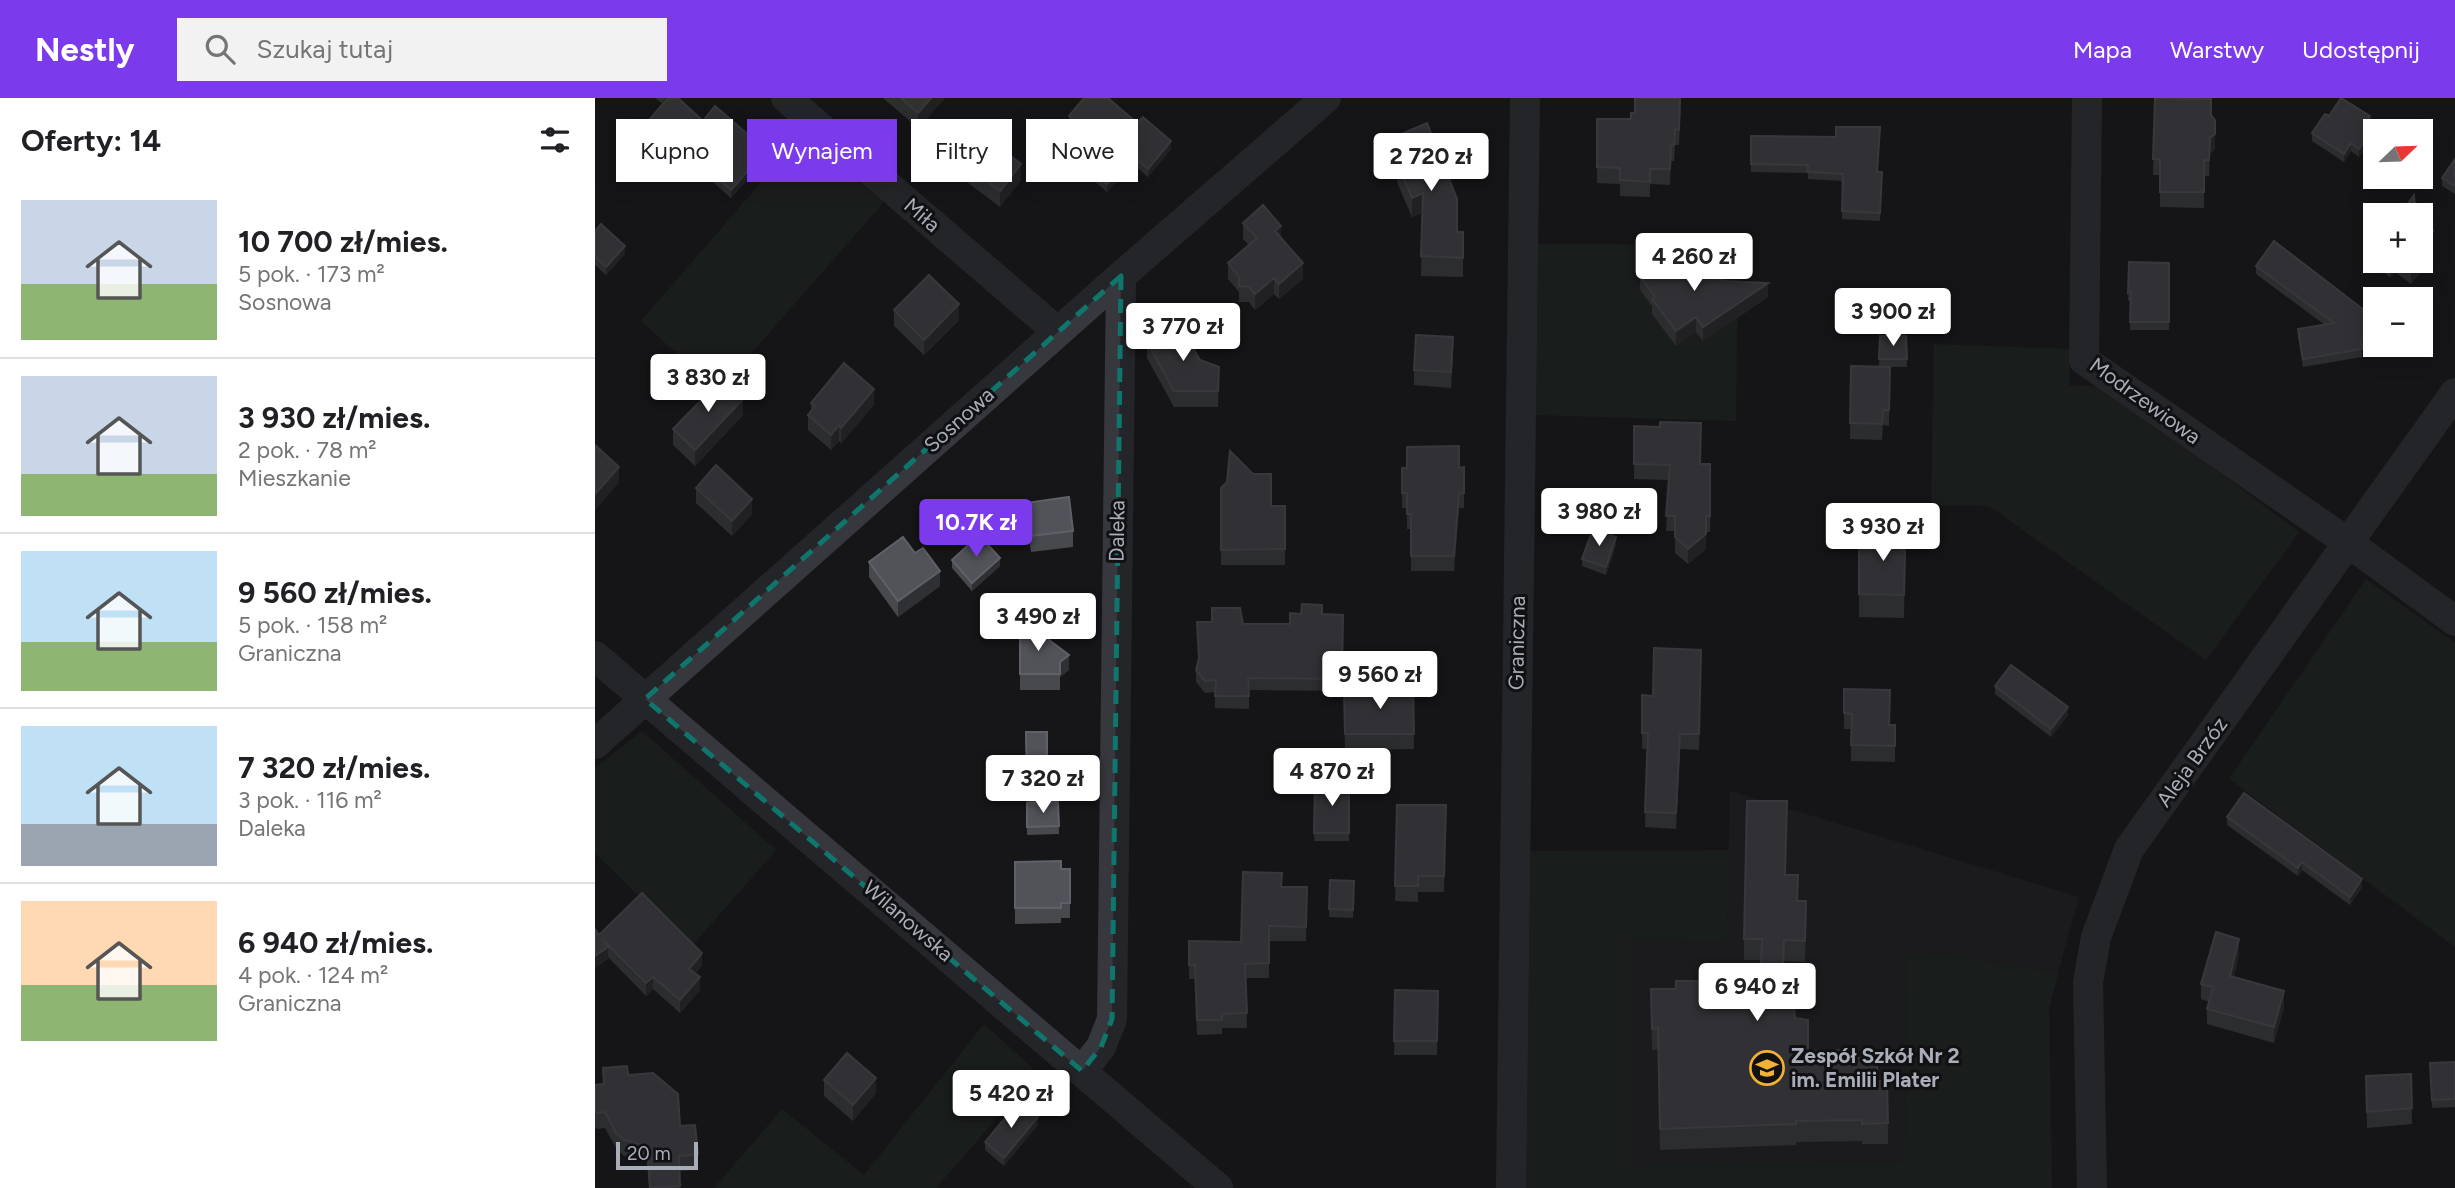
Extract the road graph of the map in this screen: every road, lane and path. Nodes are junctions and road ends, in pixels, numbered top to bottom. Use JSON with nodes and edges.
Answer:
{"nodes":[{"id":1,"x":786,"y":98,"type":"edge"},
{"id":2,"x":1326,"y":98,"type":"edge"},
{"id":3,"x":1525,"y":98,"type":"edge"},
{"id":4,"x":2087,"y":98,"type":"edge"},
{"id":5,"x":1121,"y":276,"type":"junction"},
{"id":6,"x":1058,"y":332,"type":"junction"},
{"id":7,"x":2455,"y":393,"type":"edge"},
{"id":8,"x":2350,"y":544,"type":"junction"},
{"id":9,"x":2455,"y":621,"type":"edge"},
{"id":10,"x":595,"y":656,"type":"edge"},
{"id":11,"x":645,"y":699,"type":"junction"},
{"id":12,"x":595,"y":744,"type":"edge"},
{"id":13,"x":1082,"y":1071,"type":"junction"},
{"id":14,"x":1218,"y":1188,"type":"edge"},
{"id":15,"x":1511,"y":1188,"type":"edge"},
{"id":16,"x":2092,"y":1188,"type":"edge"}],
"edges":[{"from":1,"to":6,"type":"street","name":"Miła"},
{"from":2,"to":5,"type":"street","name":"Sosnowa"},
{"from":3,"to":15,"type":"street","name":"Graniczna"},
{"from":4,"to":8,"type":"street","name":"Modrzewiowa"},
{"from":5,"to":6,"type":"street","name":"Sosnowa"},
{"from":5,"to":13,"type":"street","name":"Daleka"},
{"from":6,"to":11,"type":"street","name":"Sosnowa"},
{"from":7,"to":8,"type":"street","name":"Aleja Brzóz"},
{"from":8,"to":9,"type":"street"},
{"from":8,"to":16,"type":"street","name":"Aleja Brzóz"},
{"from":10,"to":11,"type":"street","name":"Wilanowska"},
{"from":11,"to":12,"type":"street","name":"Sosnowa"},
{"from":11,"to":13,"type":"street","name":"Wilanowska"},
{"from":13,"to":14,"type":"street","name":"Wilanowska"}]}
